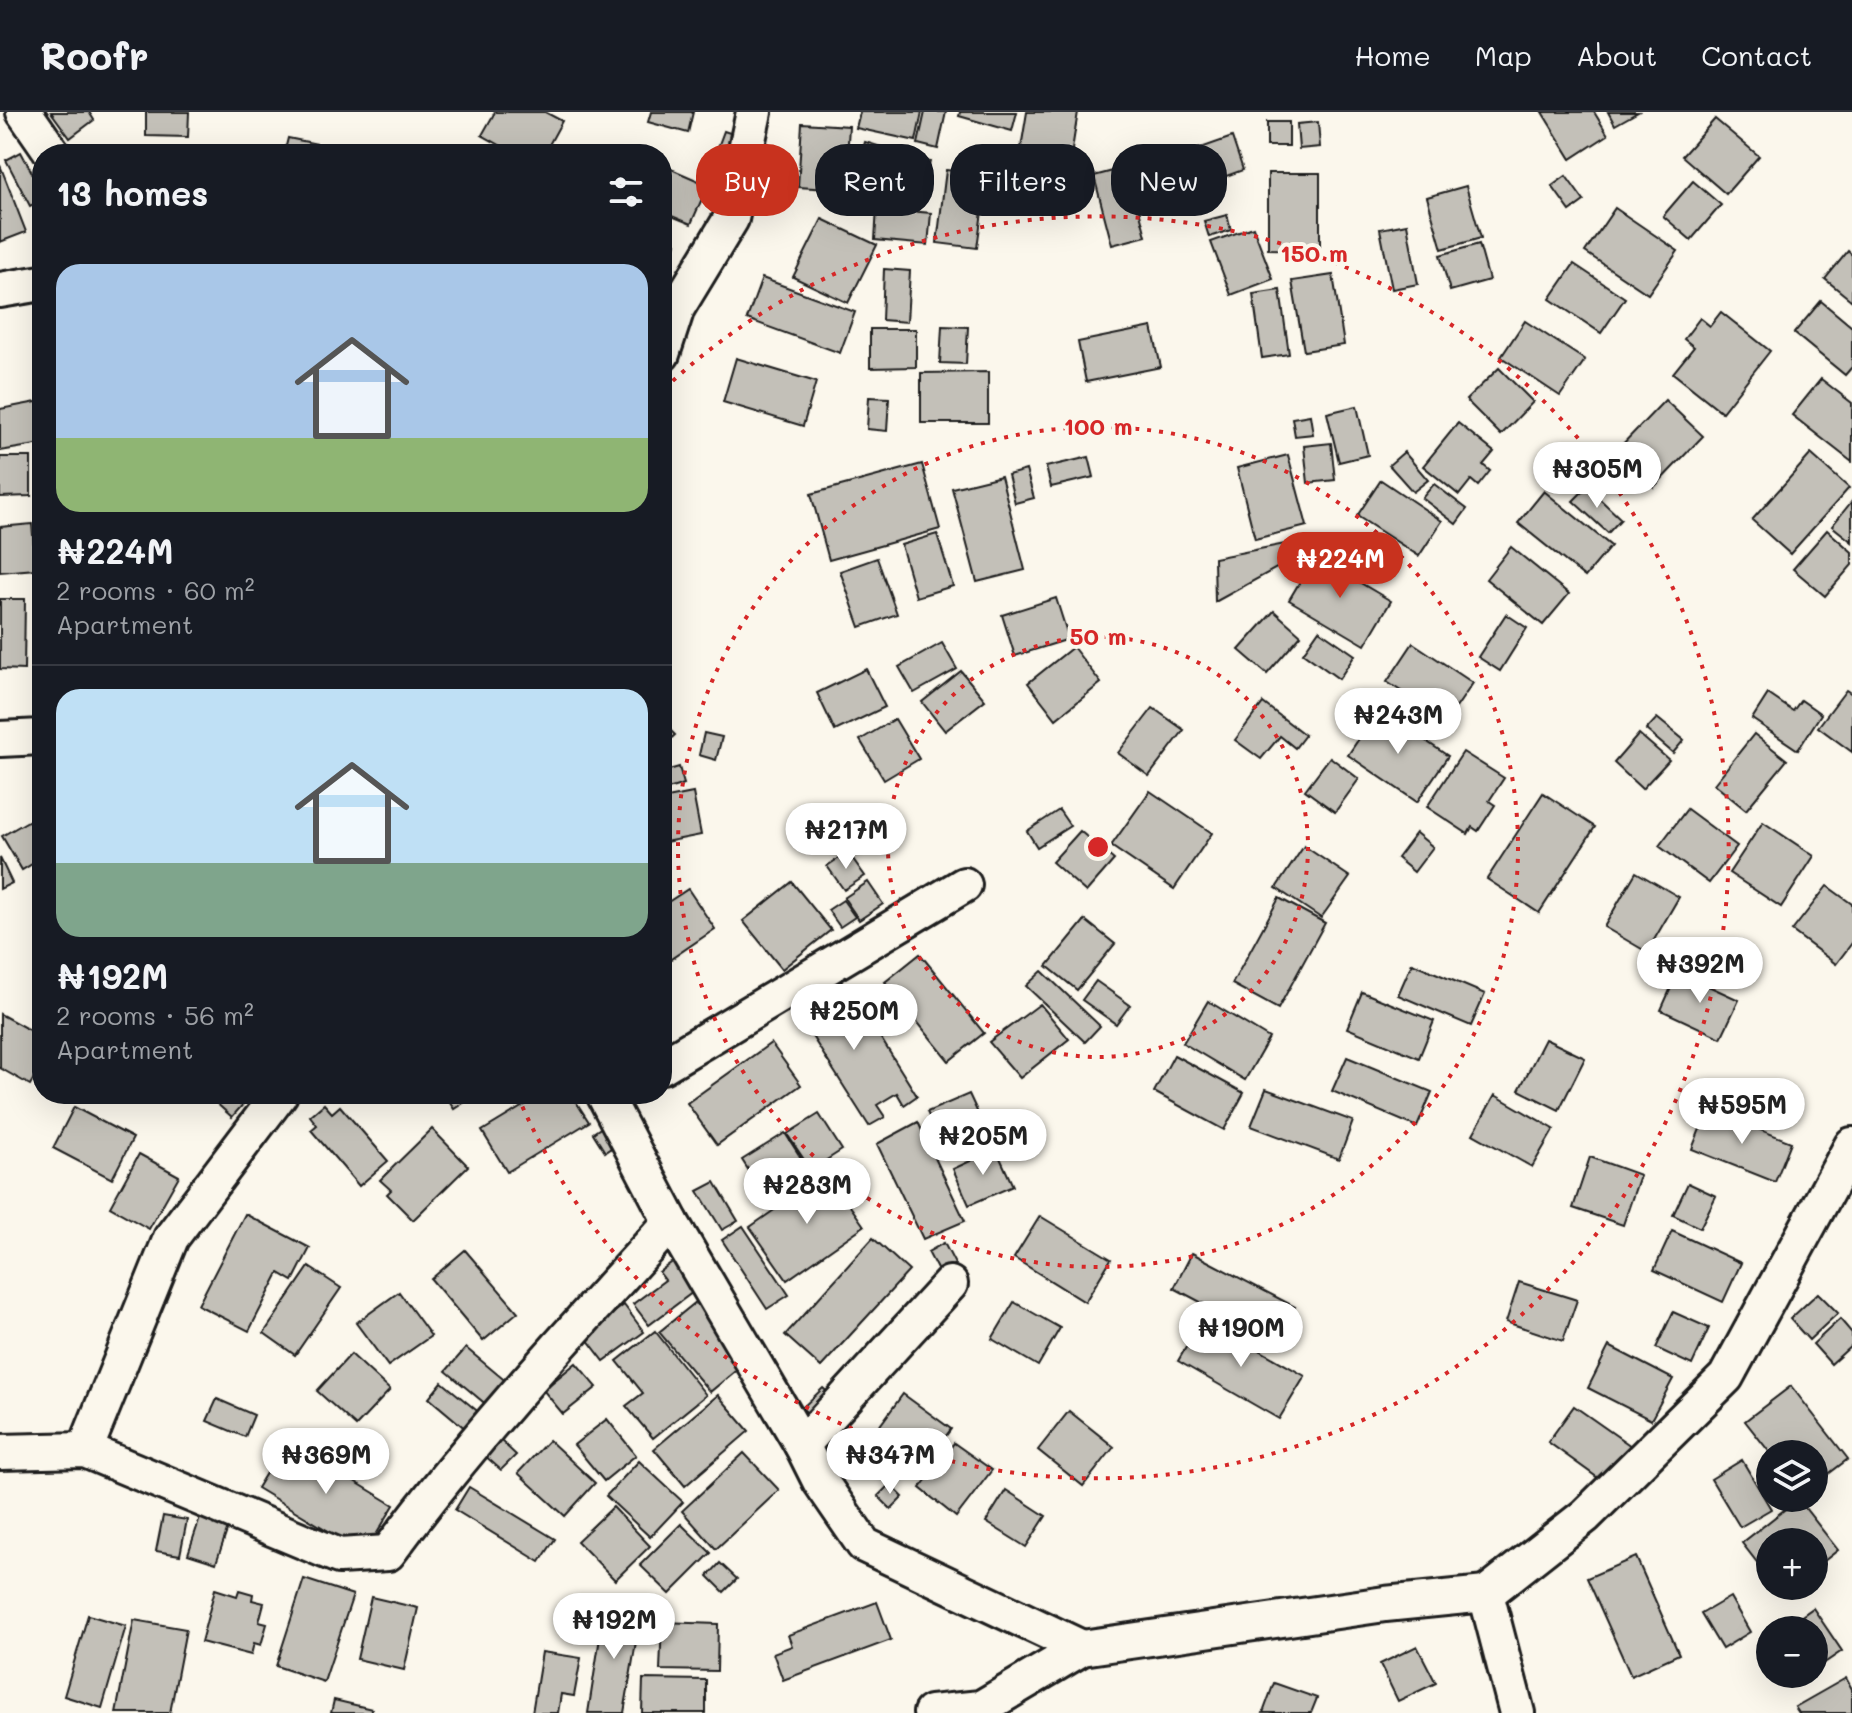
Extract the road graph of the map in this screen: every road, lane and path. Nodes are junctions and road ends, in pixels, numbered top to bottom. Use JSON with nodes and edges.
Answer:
{"nodes":[{"id":1,"x":24,"y":112,"type":"edge"},
{"id":2,"x":754,"y":112,"type":"edge"},
{"id":3,"x":46,"y":144,"type":"edge"},
{"id":4,"x":32,"y":285,"type":"edge"},
{"id":5,"x":0,"y":290,"type":"edge"},
{"id":6,"x":672,"y":323,"type":"edge"},
{"id":7,"x":32,"y":737,"type":"edge"},
{"id":8,"x":0,"y":739,"type":"edge"},
{"id":9,"x":964,"y":885,"type":"dead end"},
{"id":10,"x":672,"y":1060,"type":"edge"},
{"id":11,"x":272,"y":1104,"type":"edge"},
{"id":12,"x":612,"y":1104,"type":"edge"},
{"id":13,"x":1852,"y":1145,"type":"edge"},
{"id":14,"x":671,"y":1222,"type":"junction"},
{"id":15,"x":950,"y":1284,"type":"dead end"},
{"id":16,"x":802,"y":1445,"type":"junction"},
{"id":17,"x":85,"y":1450,"type":"junction"},
{"id":18,"x":0,"y":1452,"type":"edge"},
{"id":19,"x":1486,"y":1594,"type":"junction"},
{"id":20,"x":1082,"y":1648,"type":"junction"},
{"id":21,"x":981,"y":1710,"type":"edge"},
{"id":22,"x":931,"y":1713,"type":"edge"},
{"id":23,"x":1517,"y":1713,"type":"edge"}],
"edges":[{"from":1,"to":3,"type":"street"},
{"from":2,"to":6,"type":"street"},
{"from":4,"to":5,"type":"street"},
{"from":7,"to":8,"type":"street"},
{"from":9,"to":10,"type":"street"},
{"from":11,"to":17,"type":"street"},
{"from":12,"to":14,"type":"street"},
{"from":13,"to":19,"type":"street"},
{"from":14,"to":16,"type":"street"},
{"from":14,"to":17,"type":"street"},
{"from":15,"to":16,"type":"street"},
{"from":16,"to":20,"type":"street"},
{"from":17,"to":18,"type":"street"},
{"from":19,"to":20,"type":"street"},
{"from":19,"to":23,"type":"street"},
{"from":20,"to":21,"type":"street"},
{"from":21,"to":22,"type":"street"}]}
